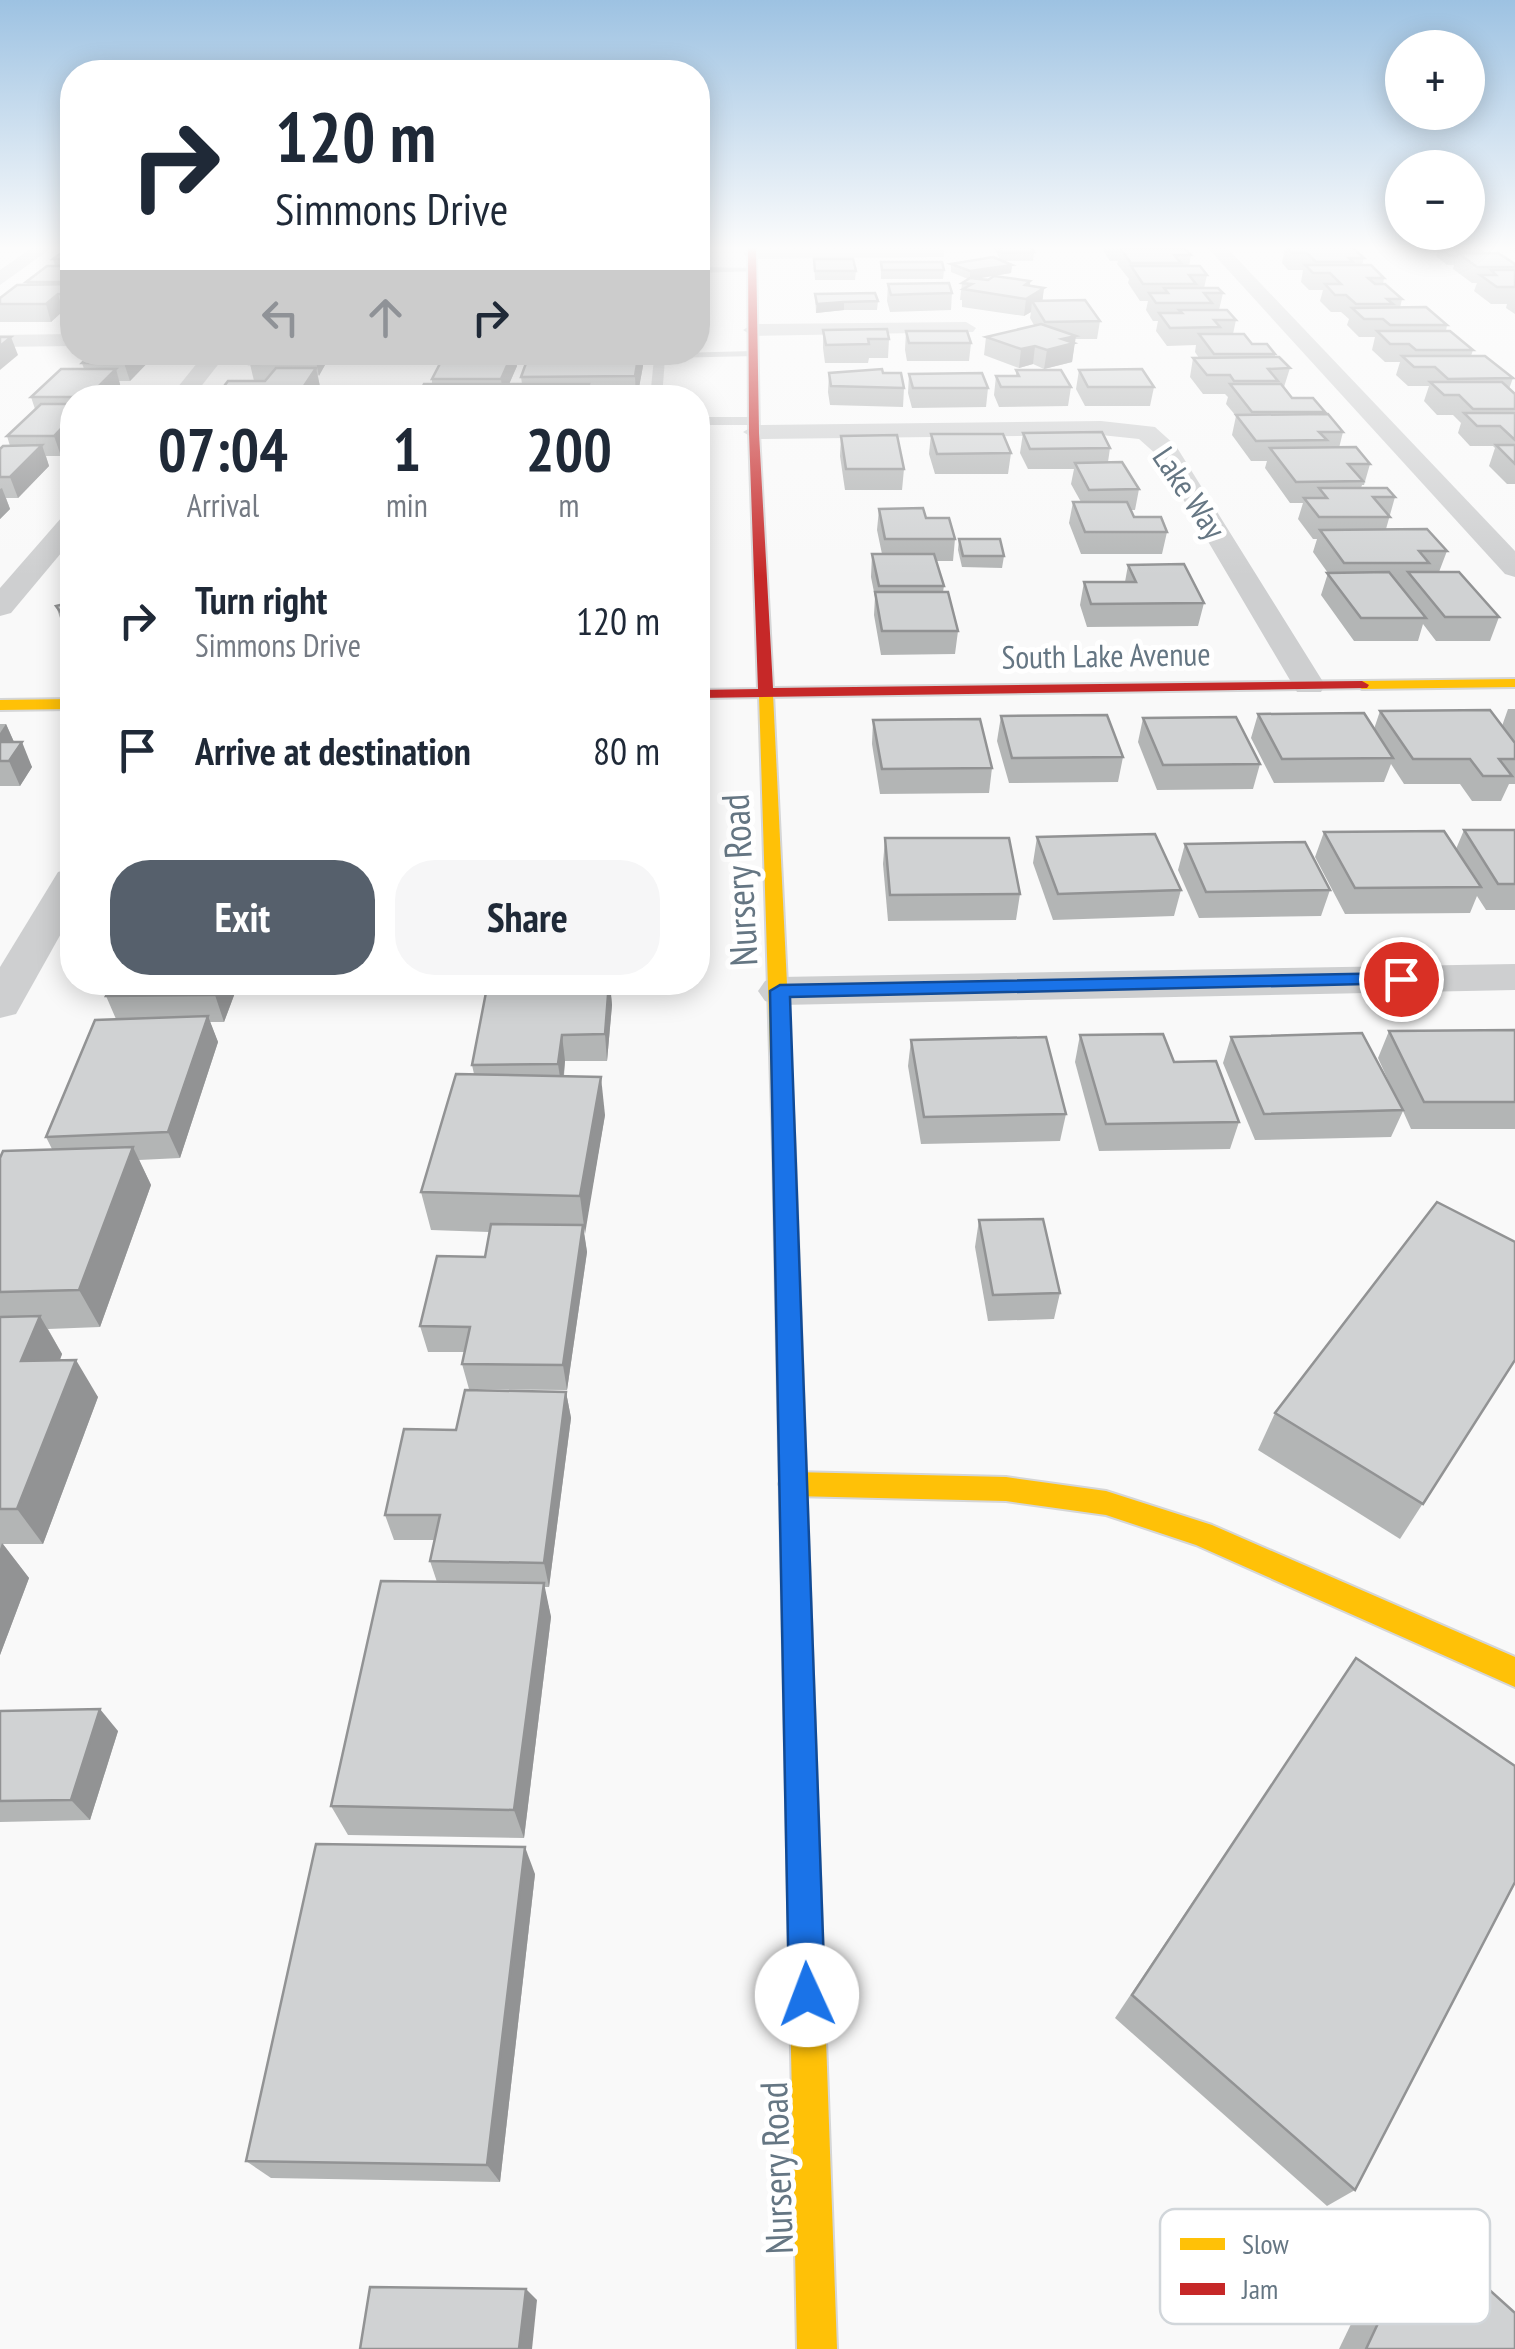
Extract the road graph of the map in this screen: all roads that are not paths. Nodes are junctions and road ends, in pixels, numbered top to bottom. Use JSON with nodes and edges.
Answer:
{"nodes":[{"id":1,"x":753,"y":357,"type":"edge"},
{"id":2,"x":1318,"y":357,"type":"edge"},
{"id":3,"x":207,"y":365,"type":"edge"},
{"id":4,"x":191,"y":385,"type":"edge"},
{"id":5,"x":710,"y":422,"type":"edge"},
{"id":6,"x":755,"y":426,"type":"junction"},
{"id":7,"x":60,"y":537,"type":"edge"},
{"id":8,"x":1515,"y":568,"type":"edge"},
{"id":9,"x":0,"y":608,"type":"edge"},
{"id":10,"x":1515,"y":682,"type":"edge"},
{"id":11,"x":1309,"y":686,"type":"junction"},
{"id":12,"x":763,"y":693,"type":"junction"},
{"id":13,"x":710,"y":694,"type":"edge"},
{"id":14,"x":60,"y":704,"type":"edge"},
{"id":15,"x":0,"y":705,"type":"edge"},
{"id":16,"x":60,"y":901,"type":"edge"},
{"id":17,"x":1515,"y":977,"type":"edge"},
{"id":18,"x":780,"y":991,"type":"junction"},
{"id":19,"x":0,"y":1004,"type":"edge"},
{"id":20,"x":794,"y":1484,"type":"junction"},
{"id":21,"x":1515,"y":1672,"type":"edge"},
{"id":22,"x":817,"y":2349,"type":"edge"}],
"edges":[{"from":1,"to":6,"type":"street","name":"Nursery Road"},
{"from":2,"to":8,"type":"street"},
{"from":3,"to":4,"type":"street"},
{"from":5,"to":6,"type":"lane"},
{"from":6,"to":11,"type":"street","name":"Lake Way"},
{"from":6,"to":12,"type":"street","name":"Nursery Road"},
{"from":7,"to":9,"type":"street"},
{"from":10,"to":11,"type":"street","name":"South Lake Avenue"},
{"from":11,"to":12,"type":"street","name":"South Lake Avenue"},
{"from":12,"to":13,"type":"street","name":"South Lake Avenue"},
{"from":12,"to":18,"type":"street","name":"Nursery Road"},
{"from":14,"to":15,"type":"street"},
{"from":16,"to":19,"type":"street"},
{"from":17,"to":18,"type":"street"},
{"from":18,"to":20,"type":"street","name":"Nursery Road"},
{"from":20,"to":21,"type":"street"},
{"from":20,"to":22,"type":"street","name":"Nursery Road"}]}
